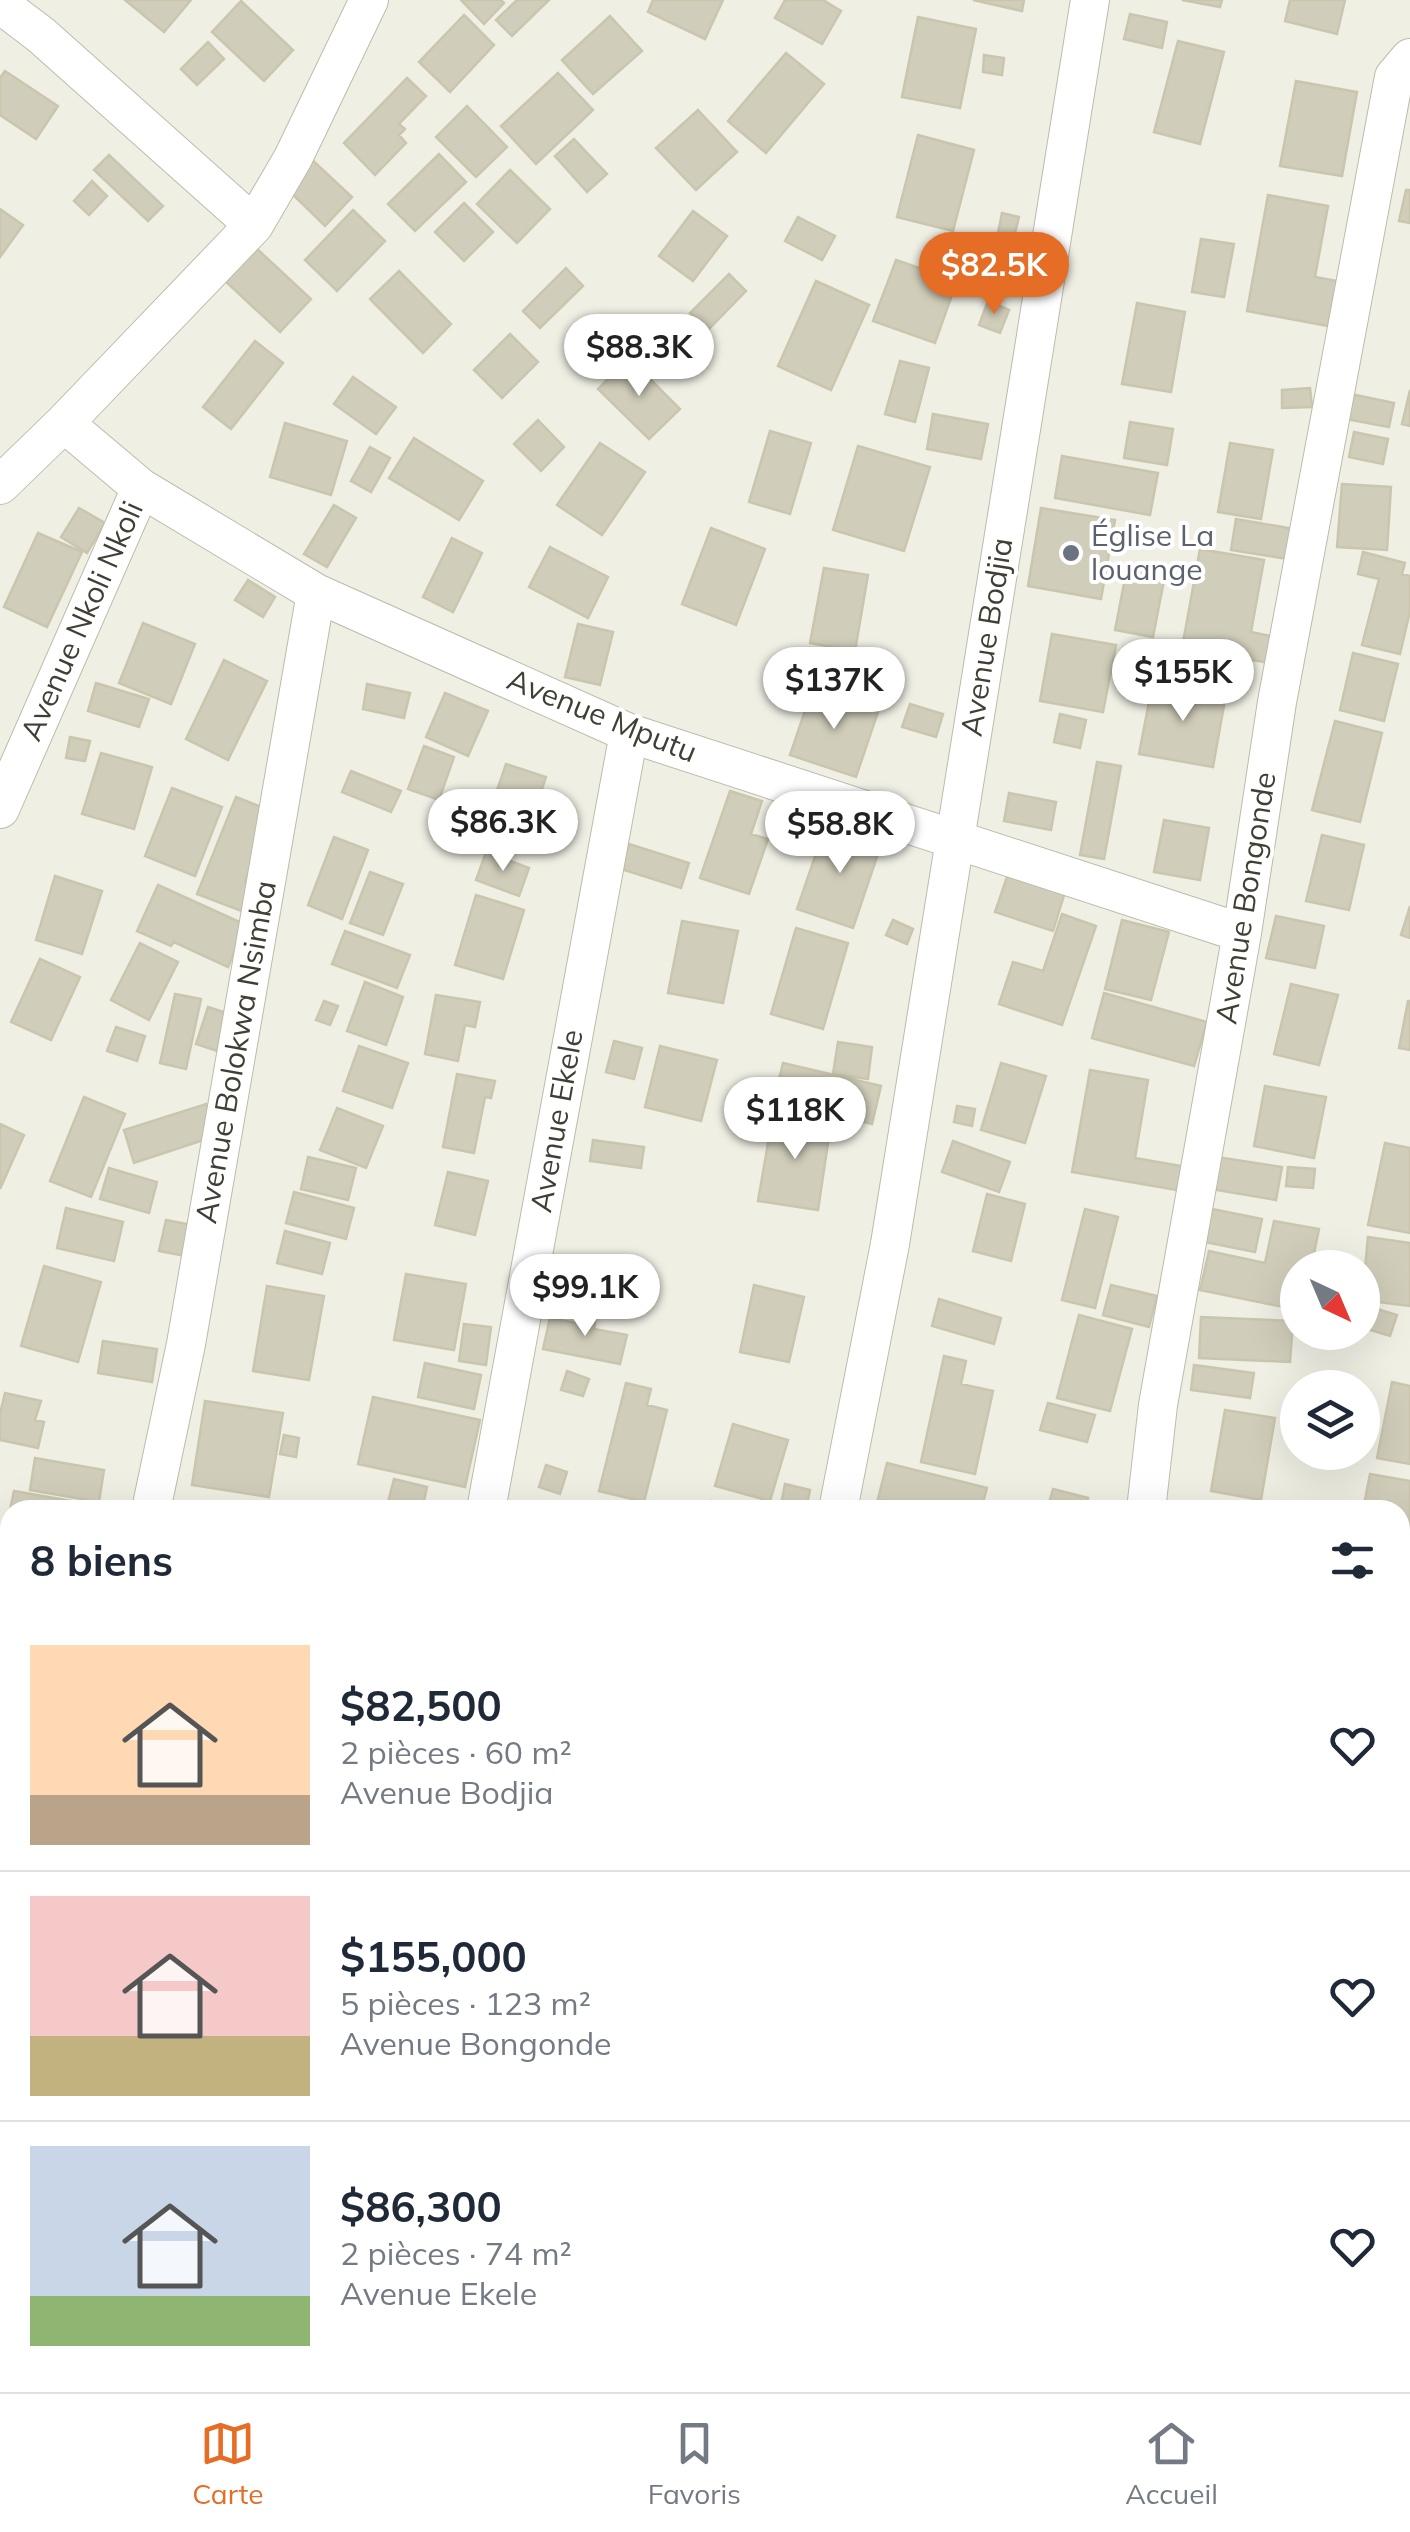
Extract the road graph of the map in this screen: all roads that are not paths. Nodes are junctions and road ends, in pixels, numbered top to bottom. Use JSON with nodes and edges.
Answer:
{"nodes":[{"id":1,"x":369,"y":0,"type":"edge"},
{"id":2,"x":1090,"y":0,"type":"edge"},
{"id":3,"x":0,"y":4,"type":"edge"},
{"id":4,"x":1410,"y":58,"type":"edge"},
{"id":5,"x":254,"y":225,"type":"junction"},
{"id":6,"x":64,"y":423,"type":"junction"},
{"id":7,"x":0,"y":485,"type":"edge"},
{"id":8,"x":140,"y":488,"type":"junction"},
{"id":9,"x":316,"y":593,"type":"junction"},
{"id":10,"x":629,"y":732,"type":"junction"},
{"id":11,"x":0,"y":809,"type":"edge"},
{"id":12,"x":954,"y":841,"type":"junction"},
{"id":13,"x":1242,"y":933,"type":"junction"},
{"id":14,"x":153,"y":1500,"type":"edge"},
{"id":15,"x":488,"y":1500,"type":"edge"},
{"id":16,"x":840,"y":1500,"type":"edge"},
{"id":17,"x":1147,"y":1500,"type":"edge"}],
"edges":[{"from":1,"to":5,"type":"street"},
{"from":2,"to":12,"type":"street","name":"Avenue Bodjia"},
{"from":3,"to":5,"type":"street"},
{"from":4,"to":13,"type":"street","name":"Avenue Bongonde"},
{"from":5,"to":6,"type":"street"},
{"from":6,"to":7,"type":"street"},
{"from":6,"to":8,"type":"street","name":"Avenue Mputu"},
{"from":8,"to":9,"type":"street","name":"Avenue Mputu"},
{"from":8,"to":11,"type":"street","name":"Avenue Nkoli Nkoli"},
{"from":9,"to":10,"type":"street","name":"Avenue Mputu"},
{"from":9,"to":14,"type":"street","name":"Avenue Bolokwa Nsimba"},
{"from":10,"to":12,"type":"street","name":"Avenue Mputu"},
{"from":10,"to":15,"type":"street","name":"Avenue Ekele"},
{"from":12,"to":13,"type":"street","name":"Avenue Mputu"},
{"from":12,"to":16,"type":"street","name":"Avenue Bodjia"},
{"from":13,"to":17,"type":"street","name":"Avenue Bongonde"}]}
